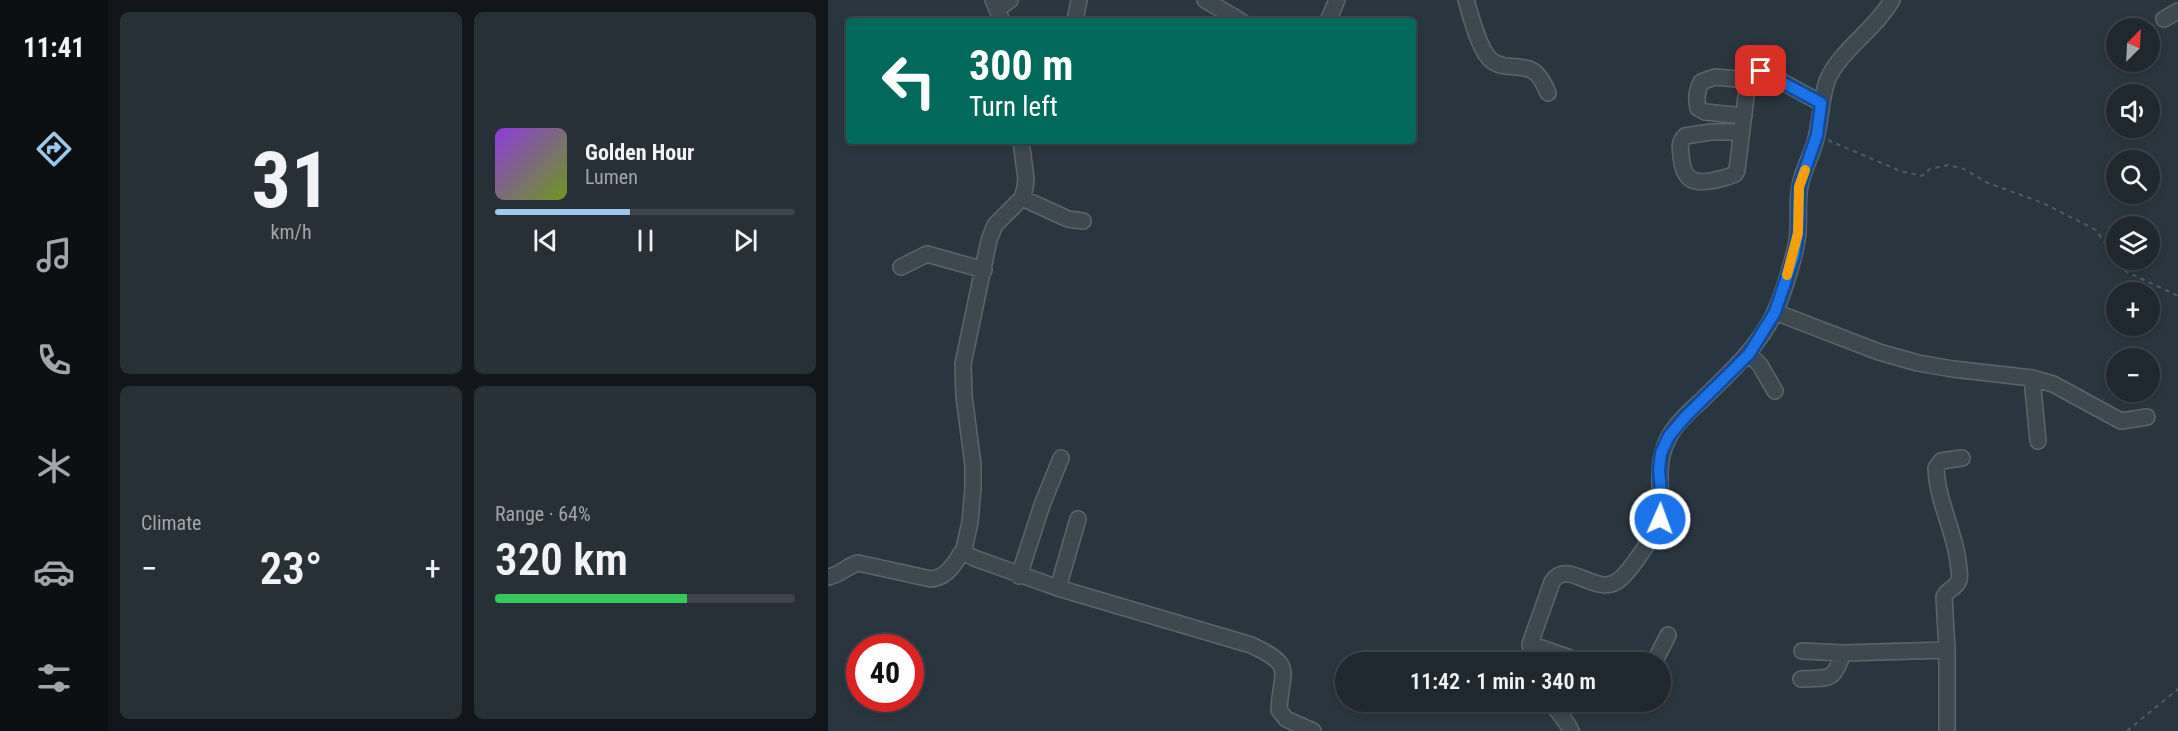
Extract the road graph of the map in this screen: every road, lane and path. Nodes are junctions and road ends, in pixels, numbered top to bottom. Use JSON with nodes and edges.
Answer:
{"nodes":[{"id":1,"x":1010,"y":0,"type":"edge"},
{"id":2,"x":1079,"y":0,"type":"edge"},
{"id":3,"x":1205,"y":0,"type":"edge"},
{"id":4,"x":1337,"y":0,"type":"edge"},
{"id":5,"x":1466,"y":0,"type":"edge"},
{"id":6,"x":1893,"y":0,"type":"edge"},
{"id":7,"x":998,"y":10,"type":"edge"},
{"id":8,"x":2178,"y":11,"type":"edge"},
{"id":9,"x":1076,"y":18,"type":"edge"},
{"id":10,"x":1236,"y":18,"type":"edge"},
{"id":11,"x":1329,"y":18,"type":"edge"},
{"id":12,"x":2164,"y":20,"type":"dead end"},
{"id":13,"x":1748,"y":81,"type":"junction"},
{"id":14,"x":1548,"y":93,"type":"dead end"},
{"id":15,"x":1821,"y":103,"type":"junction"},
{"id":16,"x":1744,"y":116,"type":"junction"},
{"id":17,"x":1741,"y":132,"type":"junction"},
{"id":18,"x":1817,"y":135,"type":"junction"},
{"id":19,"x":1021,"y":144,"type":"edge"},
{"id":20,"x":1022,"y":198,"type":"junction"},
{"id":21,"x":1083,"y":221,"type":"dead end"},
{"id":22,"x":902,"y":267,"type":"dead end"},
{"id":23,"x":984,"y":270,"type":"junction"},
{"id":24,"x":2178,"y":296,"type":"edge"},
{"id":25,"x":1775,"y":312,"type":"junction"},
{"id":26,"x":1749,"y":354,"type":"junction"},
{"id":27,"x":2032,"y":378,"type":"junction"},
{"id":28,"x":1775,"y":391,"type":"dead end"},
{"id":29,"x":2147,"y":417,"type":"dead end"},
{"id":30,"x":2038,"y":441,"type":"dead end"},
{"id":31,"x":1061,"y":458,"type":"dead end"},
{"id":32,"x":1962,"y":458,"type":"dead end"},
{"id":33,"x":1078,"y":519,"type":"dead end"},
{"id":34,"x":964,"y":549,"type":"junction"},
{"id":35,"x":1019,"y":576,"type":"junction"},
{"id":36,"x":828,"y":577,"type":"edge"},
{"id":37,"x":1058,"y":588,"type":"junction"},
{"id":38,"x":1668,"y":636,"type":"dead end"},
{"id":39,"x":1530,"y":644,"type":"junction"},
{"id":40,"x":1947,"y":650,"type":"junction"},
{"id":41,"x":1802,"y":651,"type":"dead end"},
{"id":42,"x":1531,"y":652,"type":"edge"},
{"id":43,"x":1553,"y":652,"type":"edge"},
{"id":44,"x":1660,"y":652,"type":"edge"},
{"id":45,"x":1843,"y":653,"type":"junction"},
{"id":46,"x":1801,"y":679,"type":"dead end"},
{"id":47,"x":2178,"y":689,"type":"edge"},
{"id":48,"x":1558,"y":712,"type":"edge"},
{"id":49,"x":1313,"y":731,"type":"edge"},
{"id":50,"x":1571,"y":731,"type":"edge"},
{"id":51,"x":1947,"y":731,"type":"edge"},
{"id":52,"x":2127,"y":731,"type":"edge"}],
"edges":[{"from":1,"to":7,"type":"street"},
{"from":2,"to":9,"type":"street"},
{"from":3,"to":10,"type":"street"},
{"from":4,"to":11,"type":"street"},
{"from":5,"to":14,"type":"street"},
{"from":6,"to":15,"type":"street"},
{"from":8,"to":12,"type":"street"},
{"from":13,"to":15,"type":"street"},
{"from":13,"to":16,"type":"street"},
{"from":13,"to":16,"type":"street"},
{"from":15,"to":18,"type":"street"},
{"from":16,"to":17,"type":"street"},
{"from":17,"to":17,"type":"street"},
{"from":18,"to":24,"type":"path"},
{"from":18,"to":25,"type":"street"},
{"from":19,"to":20,"type":"street"},
{"from":20,"to":21,"type":"street"},
{"from":20,"to":23,"type":"street"},
{"from":22,"to":23,"type":"street"},
{"from":23,"to":34,"type":"street"},
{"from":25,"to":26,"type":"street"},
{"from":25,"to":27,"type":"street"},
{"from":26,"to":28,"type":"street"},
{"from":26,"to":39,"type":"street"},
{"from":27,"to":29,"type":"street"},
{"from":27,"to":30,"type":"street"},
{"from":31,"to":35,"type":"street"},
{"from":32,"to":40,"type":"street"},
{"from":33,"to":37,"type":"street"},
{"from":34,"to":35,"type":"street"},
{"from":34,"to":36,"type":"street"},
{"from":35,"to":37,"type":"street"},
{"from":37,"to":49,"type":"street"},
{"from":38,"to":44,"type":"street"},
{"from":39,"to":42,"type":"street"},
{"from":39,"to":43,"type":"street"},
{"from":40,"to":45,"type":"street"},
{"from":40,"to":51,"type":"street"},
{"from":41,"to":45,"type":"street"},
{"from":45,"to":46,"type":"street"},
{"from":47,"to":52,"type":"path"},
{"from":48,"to":50,"type":"street"}]}
